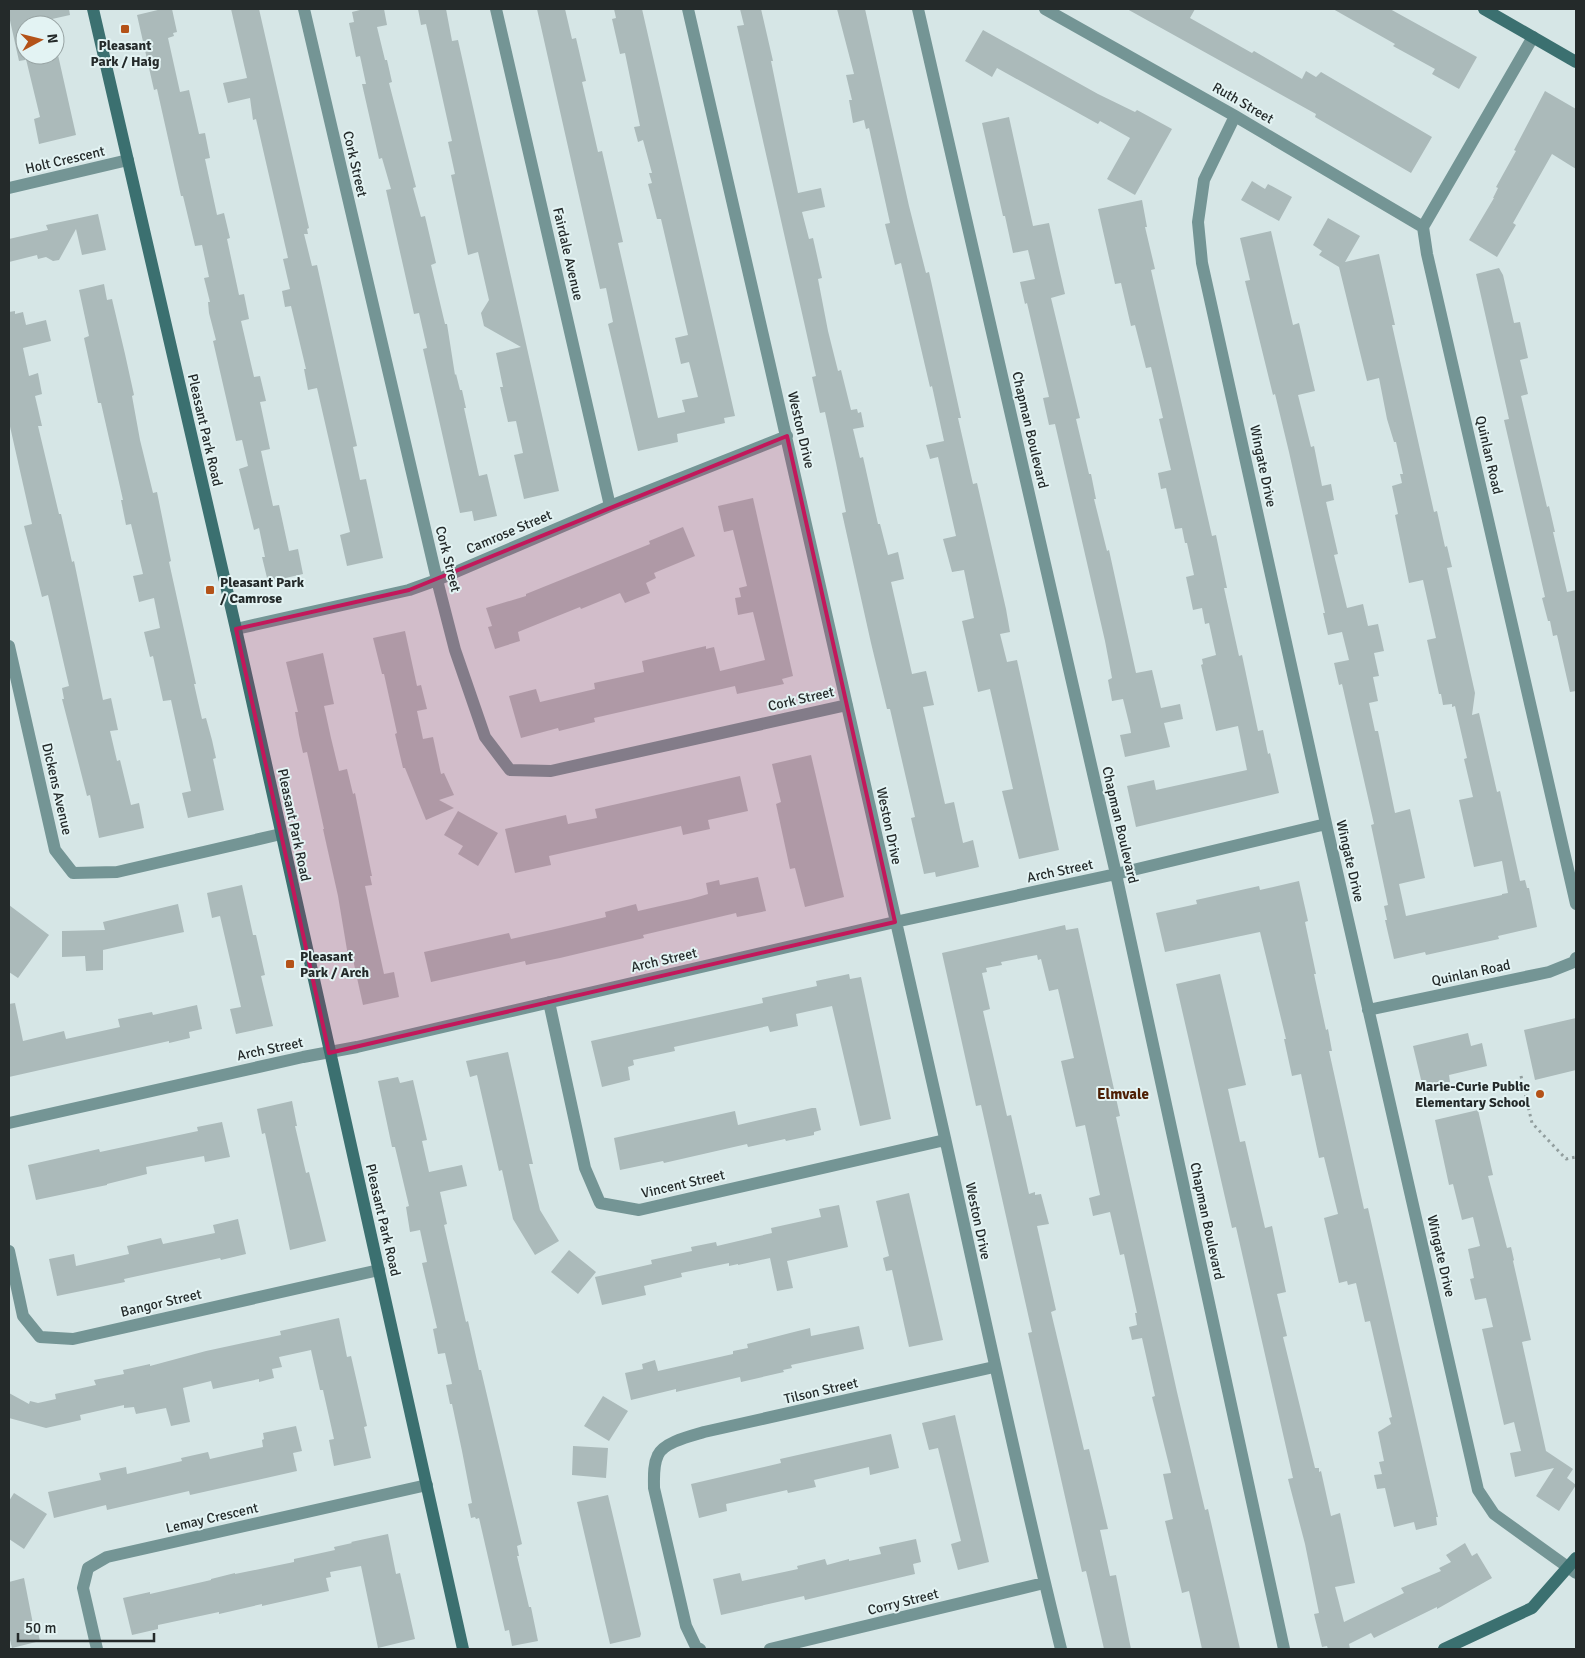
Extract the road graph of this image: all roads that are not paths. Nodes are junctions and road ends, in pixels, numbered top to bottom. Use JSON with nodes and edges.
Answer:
{"nodes":[{"id":1,"x":93,"y":9,"type":"edge"},
{"id":2,"x":304,"y":9,"type":"edge"},
{"id":3,"x":496,"y":9,"type":"edge"},
{"id":4,"x":688,"y":9,"type":"edge"},
{"id":5,"x":918,"y":9,"type":"edge"},
{"id":6,"x":1045,"y":9,"type":"edge"},
{"id":7,"x":1484,"y":9,"type":"edge"},
{"id":8,"x":1533,"y":37,"type":"junction"},
{"id":9,"x":1576,"y":62,"type":"edge"},
{"id":10,"x":1235,"y":116,"type":"junction"},
{"id":11,"x":128,"y":160,"type":"junction"},
{"id":12,"x":9,"y":188,"type":"edge"},
{"id":13,"x":1423,"y":227,"type":"junction"},
{"id":14,"x":787,"y":436,"type":"junction"},
{"id":15,"x":610,"y":506,"type":"junction"},
{"id":16,"x":437,"y":580,"type":"junction"},
{"id":17,"x":236,"y":629,"type":"junction"},
{"id":18,"x":9,"y":646,"type":"edge"},
{"id":19,"x":847,"y":705,"type":"junction"},
{"id":20,"x":1326,"y":824,"type":"junction"},
{"id":21,"x":281,"y":834,"type":"junction"},
{"id":22,"x":1116,"y":874,"type":"junction"},
{"id":23,"x":1576,"y":904,"type":"edge"},
{"id":24,"x":895,"y":922,"type":"junction"},
{"id":25,"x":1576,"y":958,"type":"edge"},
{"id":26,"x":549,"y":1002,"type":"junction"},
{"id":27,"x":1368,"y":1010,"type":"junction"},
{"id":28,"x":329,"y":1053,"type":"junction"},
{"id":29,"x":9,"y":1123,"type":"edge"},
{"id":30,"x":945,"y":1140,"type":"junction"},
{"id":31,"x":9,"y":1251,"type":"edge"},
{"id":32,"x":379,"y":1270,"type":"junction"},
{"id":33,"x":994,"y":1367,"type":"junction"},
{"id":34,"x":427,"y":1485,"type":"junction"},
{"id":35,"x":1574,"y":1566,"type":"edge"},
{"id":36,"x":1044,"y":1583,"type":"junction"},
{"id":37,"x":96,"y":1649,"type":"edge"},
{"id":38,"x":463,"y":1649,"type":"edge"},
{"id":39,"x":700,"y":1649,"type":"edge"},
{"id":40,"x":770,"y":1649,"type":"edge"},
{"id":41,"x":1061,"y":1649,"type":"edge"},
{"id":42,"x":1284,"y":1649,"type":"edge"},
{"id":43,"x":1444,"y":1649,"type":"edge"}],
"edges":[{"from":1,"to":11,"type":"street","name":"Pleasant Park Road"},
{"from":2,"to":16,"type":"street","name":"Cork Street"},
{"from":3,"to":15,"type":"street","name":"Fairdale Avenue"},
{"from":4,"to":14,"type":"street","name":"Weston Drive"},
{"from":5,"to":22,"type":"street","name":"Chapman Boulevard"},
{"from":6,"to":10,"type":"street","name":"Ruth Street"},
{"from":7,"to":8,"type":"street"},
{"from":8,"to":9,"type":"street"},
{"from":8,"to":13,"type":"street"},
{"from":10,"to":13,"type":"street","name":"Ruth Street"},
{"from":10,"to":20,"type":"street","name":"Wingate Drive"},
{"from":11,"to":12,"type":"street","name":"Holt Crescent"},
{"from":11,"to":17,"type":"street","name":"Pleasant Park Road"},
{"from":13,"to":23,"type":"street","name":"Quinlan Road"},
{"from":14,"to":15,"type":"street","name":"Camrose Street"},
{"from":14,"to":19,"type":"street","name":"Weston Drive"},
{"from":15,"to":16,"type":"street","name":"Camrose Street"},
{"from":16,"to":17,"type":"street","name":"Camrose Street"},
{"from":16,"to":19,"type":"street","name":"Cork Street"},
{"from":17,"to":21,"type":"street","name":"Pleasant Park Road"},
{"from":18,"to":21,"type":"street","name":"Dickens Avenue"},
{"from":19,"to":24,"type":"street","name":"Weston Drive"},
{"from":20,"to":22,"type":"street","name":"Arch Street"},
{"from":20,"to":27,"type":"street","name":"Wingate Drive"},
{"from":21,"to":28,"type":"street","name":"Pleasant Park Road"},
{"from":22,"to":24,"type":"street","name":"Arch Street"},
{"from":22,"to":42,"type":"street","name":"Chapman Boulevard"},
{"from":24,"to":26,"type":"street","name":"Arch Street"},
{"from":24,"to":30,"type":"street","name":"Weston Drive"},
{"from":25,"to":27,"type":"street","name":"Quinlan Road"},
{"from":26,"to":28,"type":"street","name":"Arch Street"},
{"from":26,"to":30,"type":"street","name":"Vincent Street"},
{"from":27,"to":35,"type":"street","name":"Wingate Drive"},
{"from":28,"to":29,"type":"street","name":"Arch Street"},
{"from":28,"to":32,"type":"street","name":"Pleasant Park Road"},
{"from":30,"to":33,"type":"street","name":"Weston Drive"},
{"from":31,"to":32,"type":"street","name":"Bangor Street"},
{"from":32,"to":34,"type":"street","name":"Pleasant Park Road"},
{"from":33,"to":36,"type":"street","name":"Weston Drive"},
{"from":33,"to":39,"type":"street","name":"Tilson Street"},
{"from":34,"to":37,"type":"street","name":"Lemay Crescent"},
{"from":34,"to":38,"type":"street","name":"Pleasant Park Road"},
{"from":35,"to":43,"type":"street"},
{"from":36,"to":40,"type":"street","name":"Corry Street"},
{"from":36,"to":41,"type":"street","name":"Weston Drive"}]}
